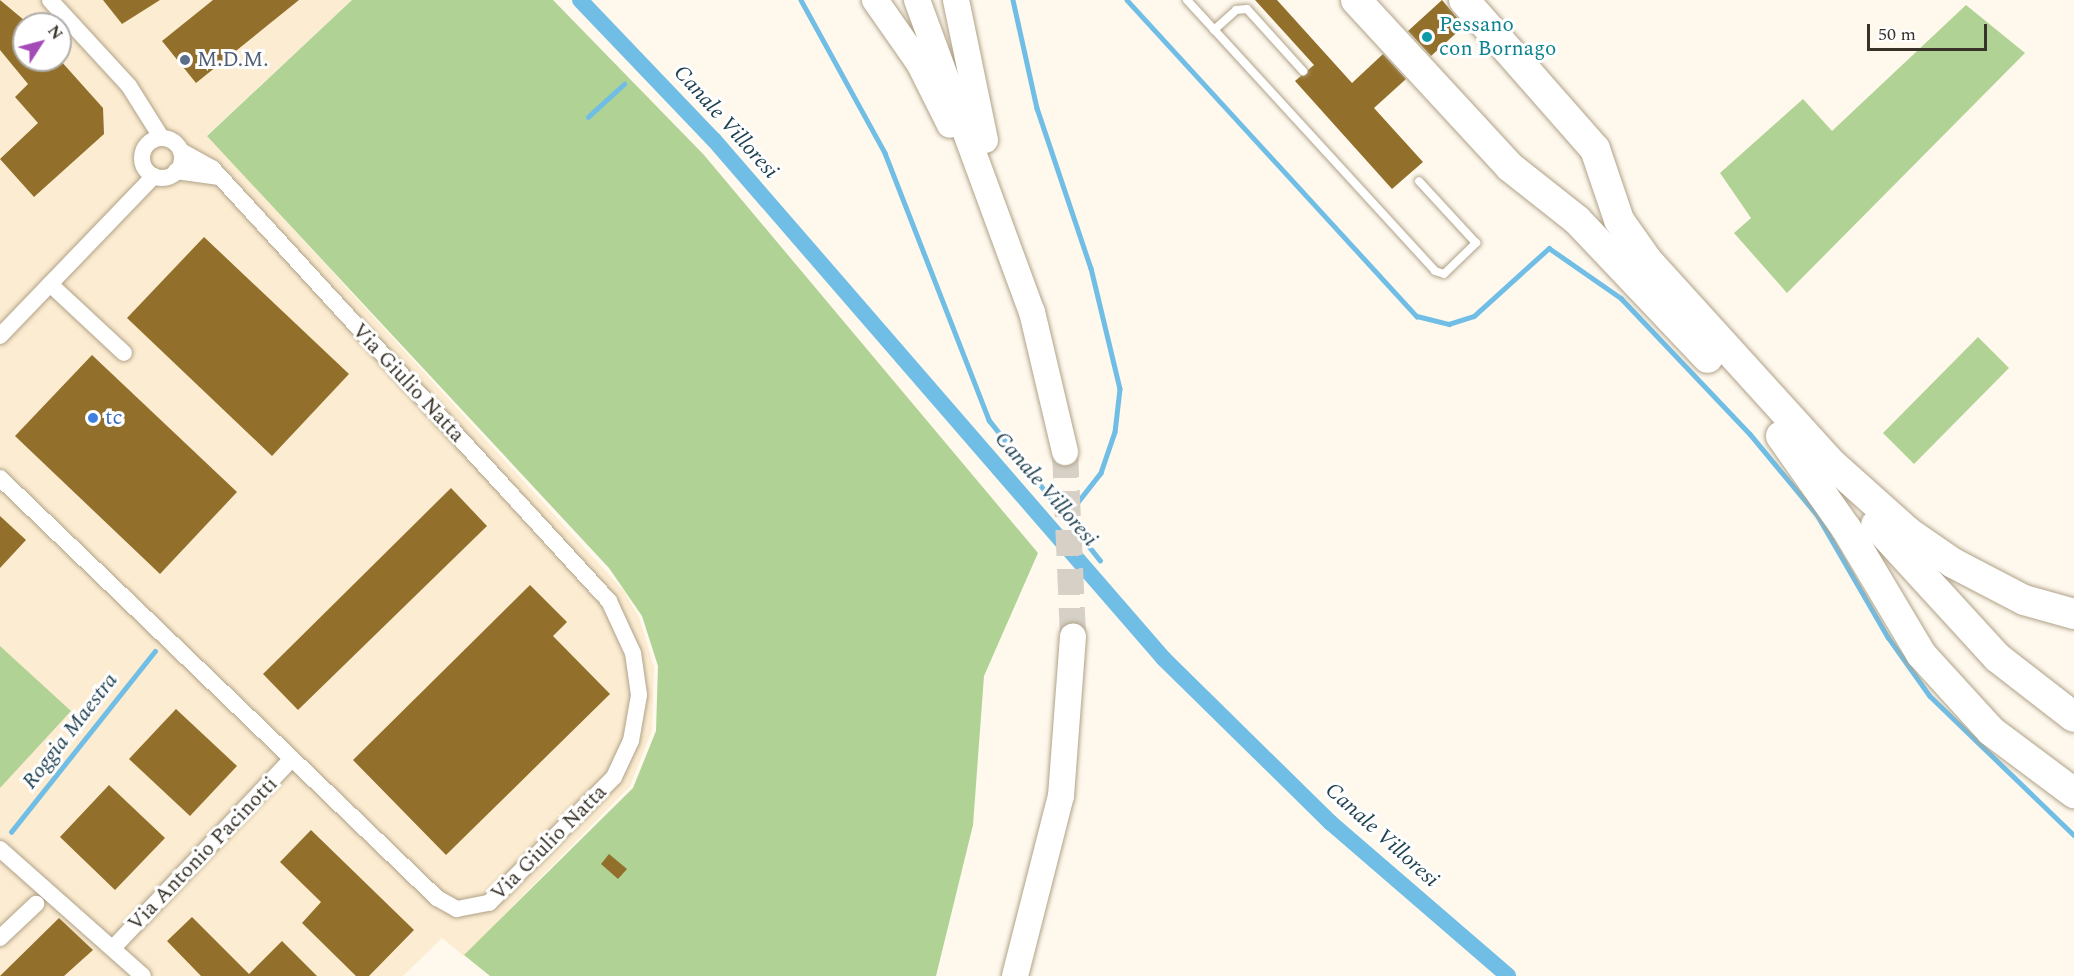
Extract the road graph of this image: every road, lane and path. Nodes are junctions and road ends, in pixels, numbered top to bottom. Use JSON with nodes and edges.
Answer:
{"nodes":[{"id":1,"x":50,"y":0,"type":"edge"},
{"id":2,"x":874,"y":0,"type":"edge"},
{"id":3,"x":917,"y":0,"type":"edge"},
{"id":4,"x":956,"y":0,"type":"edge"},
{"id":5,"x":1187,"y":0,"type":"edge"},
{"id":6,"x":1356,"y":0,"type":"edge"},
{"id":7,"x":1464,"y":0,"type":"edge"},
{"id":8,"x":1214,"y":30,"type":"junction"},
{"id":9,"x":1303,"y":71,"type":"dead end"},
{"id":10,"x":156,"y":139,"type":"junction"},
{"id":11,"x":181,"y":152,"type":"junction"},
{"id":12,"x":142,"y":163,"type":"junction"},
{"id":13,"x":176,"y":171,"type":"junction"},
{"id":14,"x":154,"y":176,"type":"junction"},
{"id":15,"x":218,"y":177,"type":"junction"},
{"id":16,"x":1419,"y":180,"type":"dead end"},
{"id":17,"x":135,"y":193,"type":"junction"},
{"id":18,"x":1004,"y":225,"type":"junction"},
{"id":19,"x":50,"y":284,"type":"junction"},
{"id":20,"x":0,"y":336,"type":"edge"},
{"id":21,"x":123,"y":353,"type":"dead end"},
{"id":22,"x":1781,"y":435,"type":"junction"},
{"id":23,"x":1811,"y":442,"type":"junction"},
{"id":24,"x":1065,"y":452,"type":"tunnel mouth"},
{"id":25,"x":0,"y":478,"type":"edge"},
{"id":26,"x":1875,"y":524,"type":"junction"},
{"id":27,"x":2074,"y":614,"type":"edge"},
{"id":28,"x":1073,"y":636,"type":"tunnel mouth"},
{"id":29,"x":2074,"y":717,"type":"edge"},
{"id":30,"x":292,"y":759,"type":"junction"},
{"id":31,"x":2074,"y":793,"type":"edge"},
{"id":32,"x":0,"y":849,"type":"edge"},
{"id":33,"x":36,"y":904,"type":"dead end"},
{"id":34,"x":0,"y":938,"type":"edge"},
{"id":35,"x":113,"y":948,"type":"junction"},
{"id":36,"x":143,"y":976,"type":"edge"},
{"id":37,"x":1015,"y":976,"type":"edge"}],
"edges":[{"from":1,"to":10,"type":"street"},
{"from":2,"to":18,"type":"main road"},
{"from":3,"to":18,"type":"main road"},
{"from":4,"to":18,"type":"main road"},
{"from":5,"to":8,"type":"lane"},
{"from":6,"to":22,"type":"highway"},
{"from":7,"to":23,"type":"highway"},
{"from":8,"to":9,"type":"lane"},
{"from":8,"to":16,"type":"lane"},
{"from":10,"to":11,"type":"street","name":"Via Giulio Natta"},
{"from":10,"to":12,"type":"street"},
{"from":11,"to":13,"type":"street"},
{"from":11,"to":15,"type":"street","name":"Via Giulio Natta"},
{"from":12,"to":14,"type":"street"},
{"from":12,"to":17,"type":"street"},
{"from":13,"to":14,"type":"street"},
{"from":13,"to":15,"type":"street"},
{"from":14,"to":17,"type":"street"},
{"from":15,"to":30,"type":"street","name":"Via Giulio Natta"},
{"from":17,"to":19,"type":"street"},
{"from":18,"to":24,"type":"main road"},
{"from":19,"to":20,"type":"street"},
{"from":19,"to":21,"type":"street"},
{"from":22,"to":26,"type":"highway"},
{"from":22,"to":31,"type":"highway"},
{"from":23,"to":26,"type":"highway"},
{"from":23,"to":27,"type":"highway"},
{"from":25,"to":30,"type":"street","name":"Via Giulio Natta"},
{"from":26,"to":29,"type":"highway"},
{"from":28,"to":37,"type":"main road"},
{"from":30,"to":35,"type":"street","name":"Via Antonio Pacinotti"},
{"from":32,"to":35,"type":"street","name":"Via Antonio Pacinotti"},
{"from":33,"to":34,"type":"street"},
{"from":35,"to":36,"type":"street","name":"Via Antonio Pacinotti"}]}
